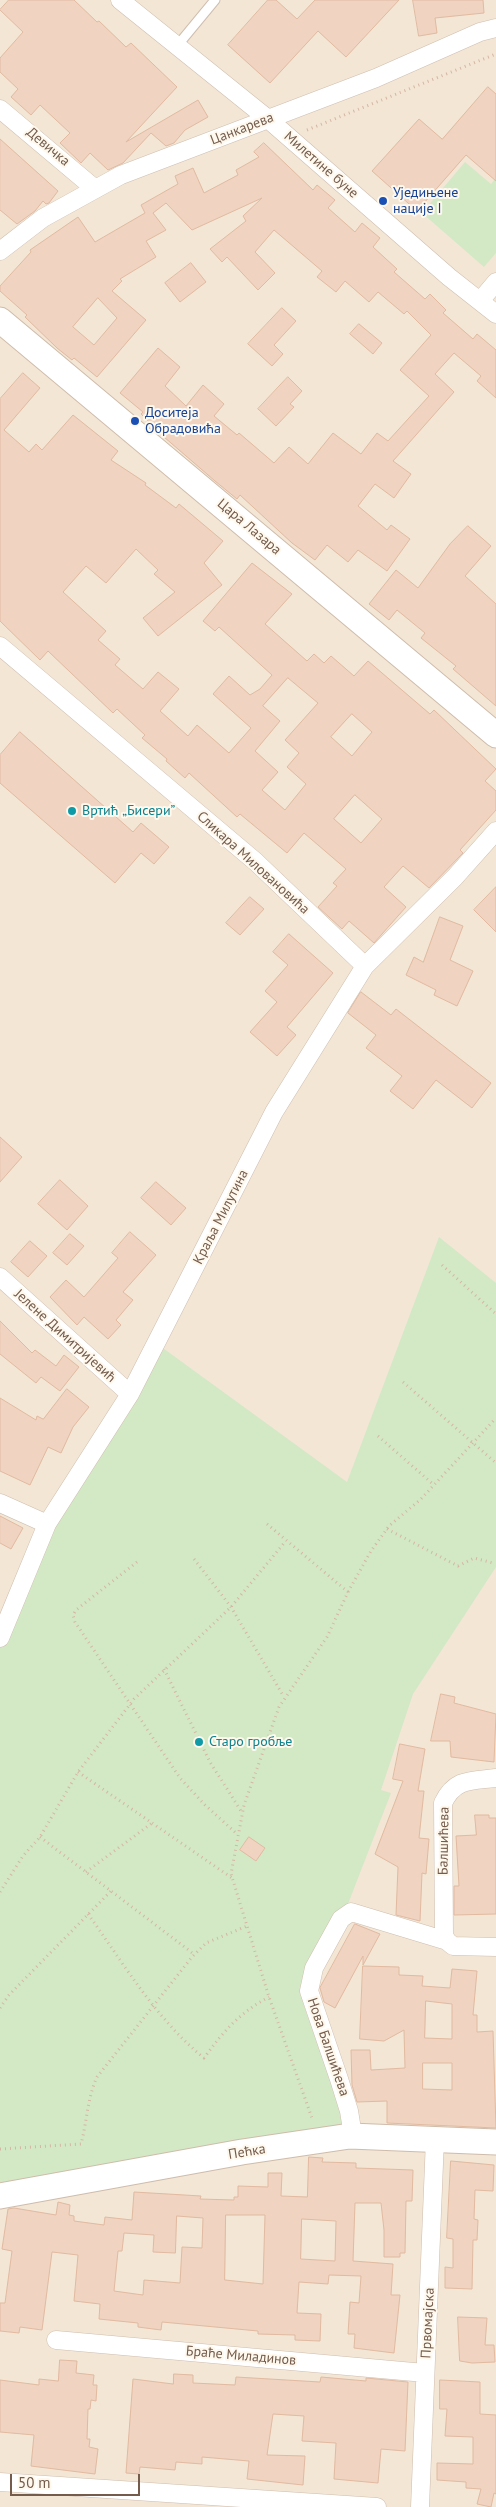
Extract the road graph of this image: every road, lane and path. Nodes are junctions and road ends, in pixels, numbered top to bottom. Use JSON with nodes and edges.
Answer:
{"nodes":[{"id":1,"x":120,"y":0,"type":"edge"},
{"id":2,"x":215,"y":0,"type":"edge"},
{"id":3,"x":496,"y":28,"type":"edge"},
{"id":4,"x":177,"y":46,"type":"junction"},
{"id":5,"x":496,"y":54,"type":"edge"},
{"id":6,"x":0,"y":109,"type":"edge"},
{"id":7,"x":268,"y":119,"type":"junction"},
{"id":8,"x":299,"y":133,"type":"dead end"},
{"id":9,"x":94,"y":188,"type":"junction"},
{"id":10,"x":0,"y":251,"type":"edge"},
{"id":11,"x":496,"y":282,"type":"edge"},
{"id":12,"x":480,"y":301,"type":"junction"},
{"id":13,"x":496,"y":314,"type":"edge"},
{"id":14,"x":0,"y":320,"type":"edge"},
{"id":15,"x":0,"y":646,"type":"edge"},
{"id":16,"x":496,"y":735,"type":"edge"},
{"id":17,"x":496,"y":831,"type":"edge"},
{"id":18,"x":365,"y":966,"type":"junction"},
{"id":19,"x":442,"y":1265,"type":"dead end"},
{"id":20,"x":0,"y":1277,"type":"edge"},
{"id":21,"x":496,"y":1314,"type":"edge"},
{"id":22,"x":402,"y":1382,"type":"dead end"},
{"id":23,"x":130,"y":1394,"type":"junction"},
{"id":24,"x":496,"y":1418,"type":"edge"},
{"id":25,"x":378,"y":1436,"type":"dead end"},
{"id":26,"x":472,"y":1442,"type":"junction"},
{"id":27,"x":496,"y":1463,"type":"edge"},
{"id":28,"x":434,"y":1485,"type":"junction"},
{"id":29,"x":0,"y":1503,"type":"edge"},
{"id":30,"x":47,"y":1524,"type":"junction"},
{"id":31,"x":267,"y":1524,"type":"dead end"},
{"id":32,"x":387,"y":1529,"type":"junction"},
{"id":33,"x":286,"y":1541,"type":"junction"},
{"id":34,"x":194,"y":1559,"type":"dead end"},
{"id":35,"x":137,"y":1562,"type":"dead end"},
{"id":36,"x":493,"y":1562,"type":"dead end"},
{"id":37,"x":348,"y":1592,"type":"junction"},
{"id":38,"x":231,"y":1607,"type":"junction"},
{"id":39,"x":0,"y":1638,"type":"edge"},
{"id":40,"x":164,"y":1669,"type":"junction"},
{"id":41,"x":285,"y":1698,"type":"junction"},
{"id":42,"x":129,"y":1705,"type":"junction"},
{"id":43,"x":78,"y":1772,"type":"junction"},
{"id":44,"x":496,"y":1778,"type":"edge"},
{"id":45,"x":242,"y":1812,"type":"junction"},
{"id":46,"x":152,"y":1823,"type":"junction"},
{"id":47,"x":237,"y":1834,"type":"junction"},
{"id":48,"x":40,"y":1837,"type":"junction"},
{"id":49,"x":86,"y":1872,"type":"junction"},
{"id":50,"x":233,"y":1879,"type":"junction"},
{"id":51,"x":111,"y":1891,"type":"junction"},
{"id":52,"x":0,"y":1892,"type":"edge"},
{"id":53,"x":88,"y":1914,"type":"junction"},
{"id":54,"x":246,"y":1926,"type":"junction"},
{"id":55,"x":447,"y":1941,"type":"junction"},
{"id":56,"x":496,"y":1948,"type":"edge"},
{"id":57,"x":195,"y":1954,"type":"junction"},
{"id":58,"x":269,"y":1997,"type":"junction"},
{"id":59,"x":153,"y":2006,"type":"junction"},
{"id":60,"x":0,"y":2008,"type":"edge"},
{"id":61,"x":353,"y":2136,"type":"junction"},
{"id":62,"x":435,"y":2139,"type":"junction"},
{"id":63,"x":320,"y":2140,"type":"junction"},
{"id":64,"x":496,"y":2142,"type":"edge"},
{"id":65,"x":0,"y":2149,"type":"edge"},
{"id":66,"x":0,"y":2196,"type":"edge"},
{"id":67,"x":56,"y":2340,"type":"dead end"},
{"id":68,"x":426,"y":2373,"type":"junction"},
{"id":69,"x":0,"y":2482,"type":"edge"},
{"id":70,"x":378,"y":2507,"type":"edge"},
{"id":71,"x":420,"y":2507,"type":"edge"}],
"edges":[{"from":1,"to":4,"type":"street","name":"Милетине буне"},
{"from":2,"to":4,"type":"lane"},
{"from":3,"to":7,"type":"street","name":"Цанкарева"},
{"from":4,"to":7,"type":"street","name":"Милетине буне"},
{"from":5,"to":8,"type":"path"},
{"from":6,"to":9,"type":"street","name":"Девичка"},
{"from":7,"to":9,"type":"street","name":"Цанкарева"},
{"from":7,"to":12,"type":"street","name":"Милетине буне"},
{"from":9,"to":10,"type":"street","name":"Цанкарева"},
{"from":11,"to":12,"type":"street"},
{"from":12,"to":13,"type":"street","name":"Милетине буне"},
{"from":14,"to":16,"type":"main road","name":"Цара Лазара"},
{"from":15,"to":18,"type":"street","name":"Сликара Миловановића"},
{"from":17,"to":18,"type":"street","name":"Краља Милутина"},
{"from":18,"to":23,"type":"street","name":"Краља Милутина"},
{"from":19,"to":21,"type":"path"},
{"from":20,"to":23,"type":"street","name":"Јелене Димитријевић"},
{"from":22,"to":26,"type":"path"},
{"from":23,"to":30,"type":"street","name":"Краља Милутина"},
{"from":24,"to":26,"type":"path"},
{"from":25,"to":28,"type":"path"},
{"from":26,"to":27,"type":"path"},
{"from":26,"to":28,"type":"path"},
{"from":28,"to":32,"type":"path"},
{"from":29,"to":30,"type":"street"},
{"from":30,"to":39,"type":"street","name":"Краља Милутина"},
{"from":31,"to":33,"type":"path"},
{"from":32,"to":36,"type":"path"},
{"from":32,"to":37,"type":"path"},
{"from":33,"to":37,"type":"path"},
{"from":33,"to":38,"type":"path"},
{"from":34,"to":38,"type":"path"},
{"from":35,"to":42,"type":"path"},
{"from":37,"to":41,"type":"path"},
{"from":38,"to":40,"type":"path"},
{"from":38,"to":41,"type":"path"},
{"from":40,"to":42,"type":"path"},
{"from":40,"to":45,"type":"path"},
{"from":41,"to":45,"type":"path"},
{"from":42,"to":43,"type":"path"},
{"from":42,"to":47,"type":"path"},
{"from":43,"to":46,"type":"path"},
{"from":43,"to":48,"type":"path"},
{"from":44,"to":55,"type":"street","name":"Балшићева"},
{"from":45,"to":47,"type":"path"},
{"from":46,"to":49,"type":"path"},
{"from":46,"to":50,"type":"path"},
{"from":47,"to":50,"type":"path"},
{"from":48,"to":49,"type":"path"},
{"from":48,"to":52,"type":"path"},
{"from":49,"to":51,"type":"path"},
{"from":50,"to":54,"type":"path"},
{"from":51,"to":53,"type":"path"},
{"from":51,"to":57,"type":"path"},
{"from":53,"to":59,"type":"path"},
{"from":53,"to":60,"type":"path"},
{"from":54,"to":57,"type":"path"},
{"from":54,"to":58,"type":"path"},
{"from":55,"to":56,"type":"street","name":"Нова Балшићева"},
{"from":55,"to":61,"type":"street","name":"Нова Балшићева"},
{"from":57,"to":59,"type":"path"},
{"from":58,"to":59,"type":"path"},
{"from":58,"to":63,"type":"path"},
{"from":59,"to":65,"type":"path"},
{"from":61,"to":62,"type":"main road","name":"Пећка"},
{"from":61,"to":63,"type":"main road","name":"Пећка"},
{"from":62,"to":64,"type":"main road","name":"Пећка"},
{"from":62,"to":68,"type":"street","name":"Првомајска"},
{"from":63,"to":66,"type":"main road","name":"Пећка"},
{"from":67,"to":68,"type":"street","name":"Браће Миладинов"},
{"from":68,"to":71,"type":"street","name":"Првомајска"},
{"from":69,"to":70,"type":"street"}]}
